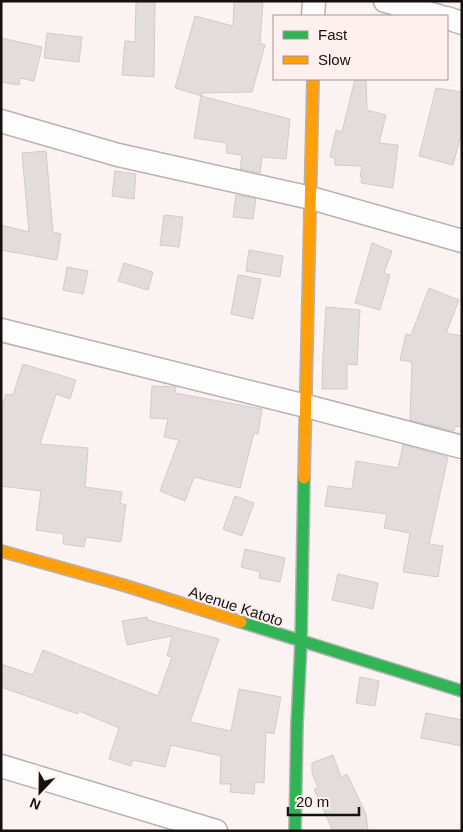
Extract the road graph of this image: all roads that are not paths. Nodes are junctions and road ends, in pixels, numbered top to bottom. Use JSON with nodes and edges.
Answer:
{"nodes":[{"id":1,"x":314,"y":1,"type":"edge"},
{"id":2,"x":385,"y":1,"type":"edge"},
{"id":3,"x":313,"y":15,"type":"edge"},
{"id":4,"x":435,"y":15,"type":"edge"},
{"id":5,"x":448,"y":18,"type":"edge"},
{"id":6,"x":462,"y":23,"type":"edge"},
{"id":7,"x":313,"y":80,"type":"edge"},
{"id":8,"x":1,"y":121,"type":"edge"},
{"id":9,"x":311,"y":198,"type":"junction"},
{"id":10,"x":462,"y":241,"type":"edge"},
{"id":11,"x":1,"y":330,"type":"edge"},
{"id":12,"x":306,"y":406,"type":"junction"},
{"id":13,"x":462,"y":447,"type":"edge"},
{"id":14,"x":1,"y":551,"type":"edge"},
{"id":15,"x":301,"y":642,"type":"junction"},
{"id":16,"x":462,"y":691,"type":"edge"},
{"id":17,"x":1,"y":766,"type":"edge"},
{"id":18,"x":216,"y":831,"type":"edge"},
{"id":19,"x":295,"y":831,"type":"edge"}],
"edges":[{"from":1,"to":3,"type":"street"},
{"from":2,"to":4,"type":"street"},
{"from":5,"to":6,"type":"street"},
{"from":7,"to":9,"type":"street"},
{"from":8,"to":9,"type":"street"},
{"from":9,"to":10,"type":"street"},
{"from":9,"to":12,"type":"street"},
{"from":11,"to":12,"type":"street"},
{"from":12,"to":13,"type":"street"},
{"from":12,"to":15,"type":"street"},
{"from":14,"to":15,"type":"street","name":"Avenue Katoto"},
{"from":15,"to":16,"type":"street","name":"Avenue Katoto"},
{"from":15,"to":19,"type":"street"},
{"from":17,"to":18,"type":"street"}]}
